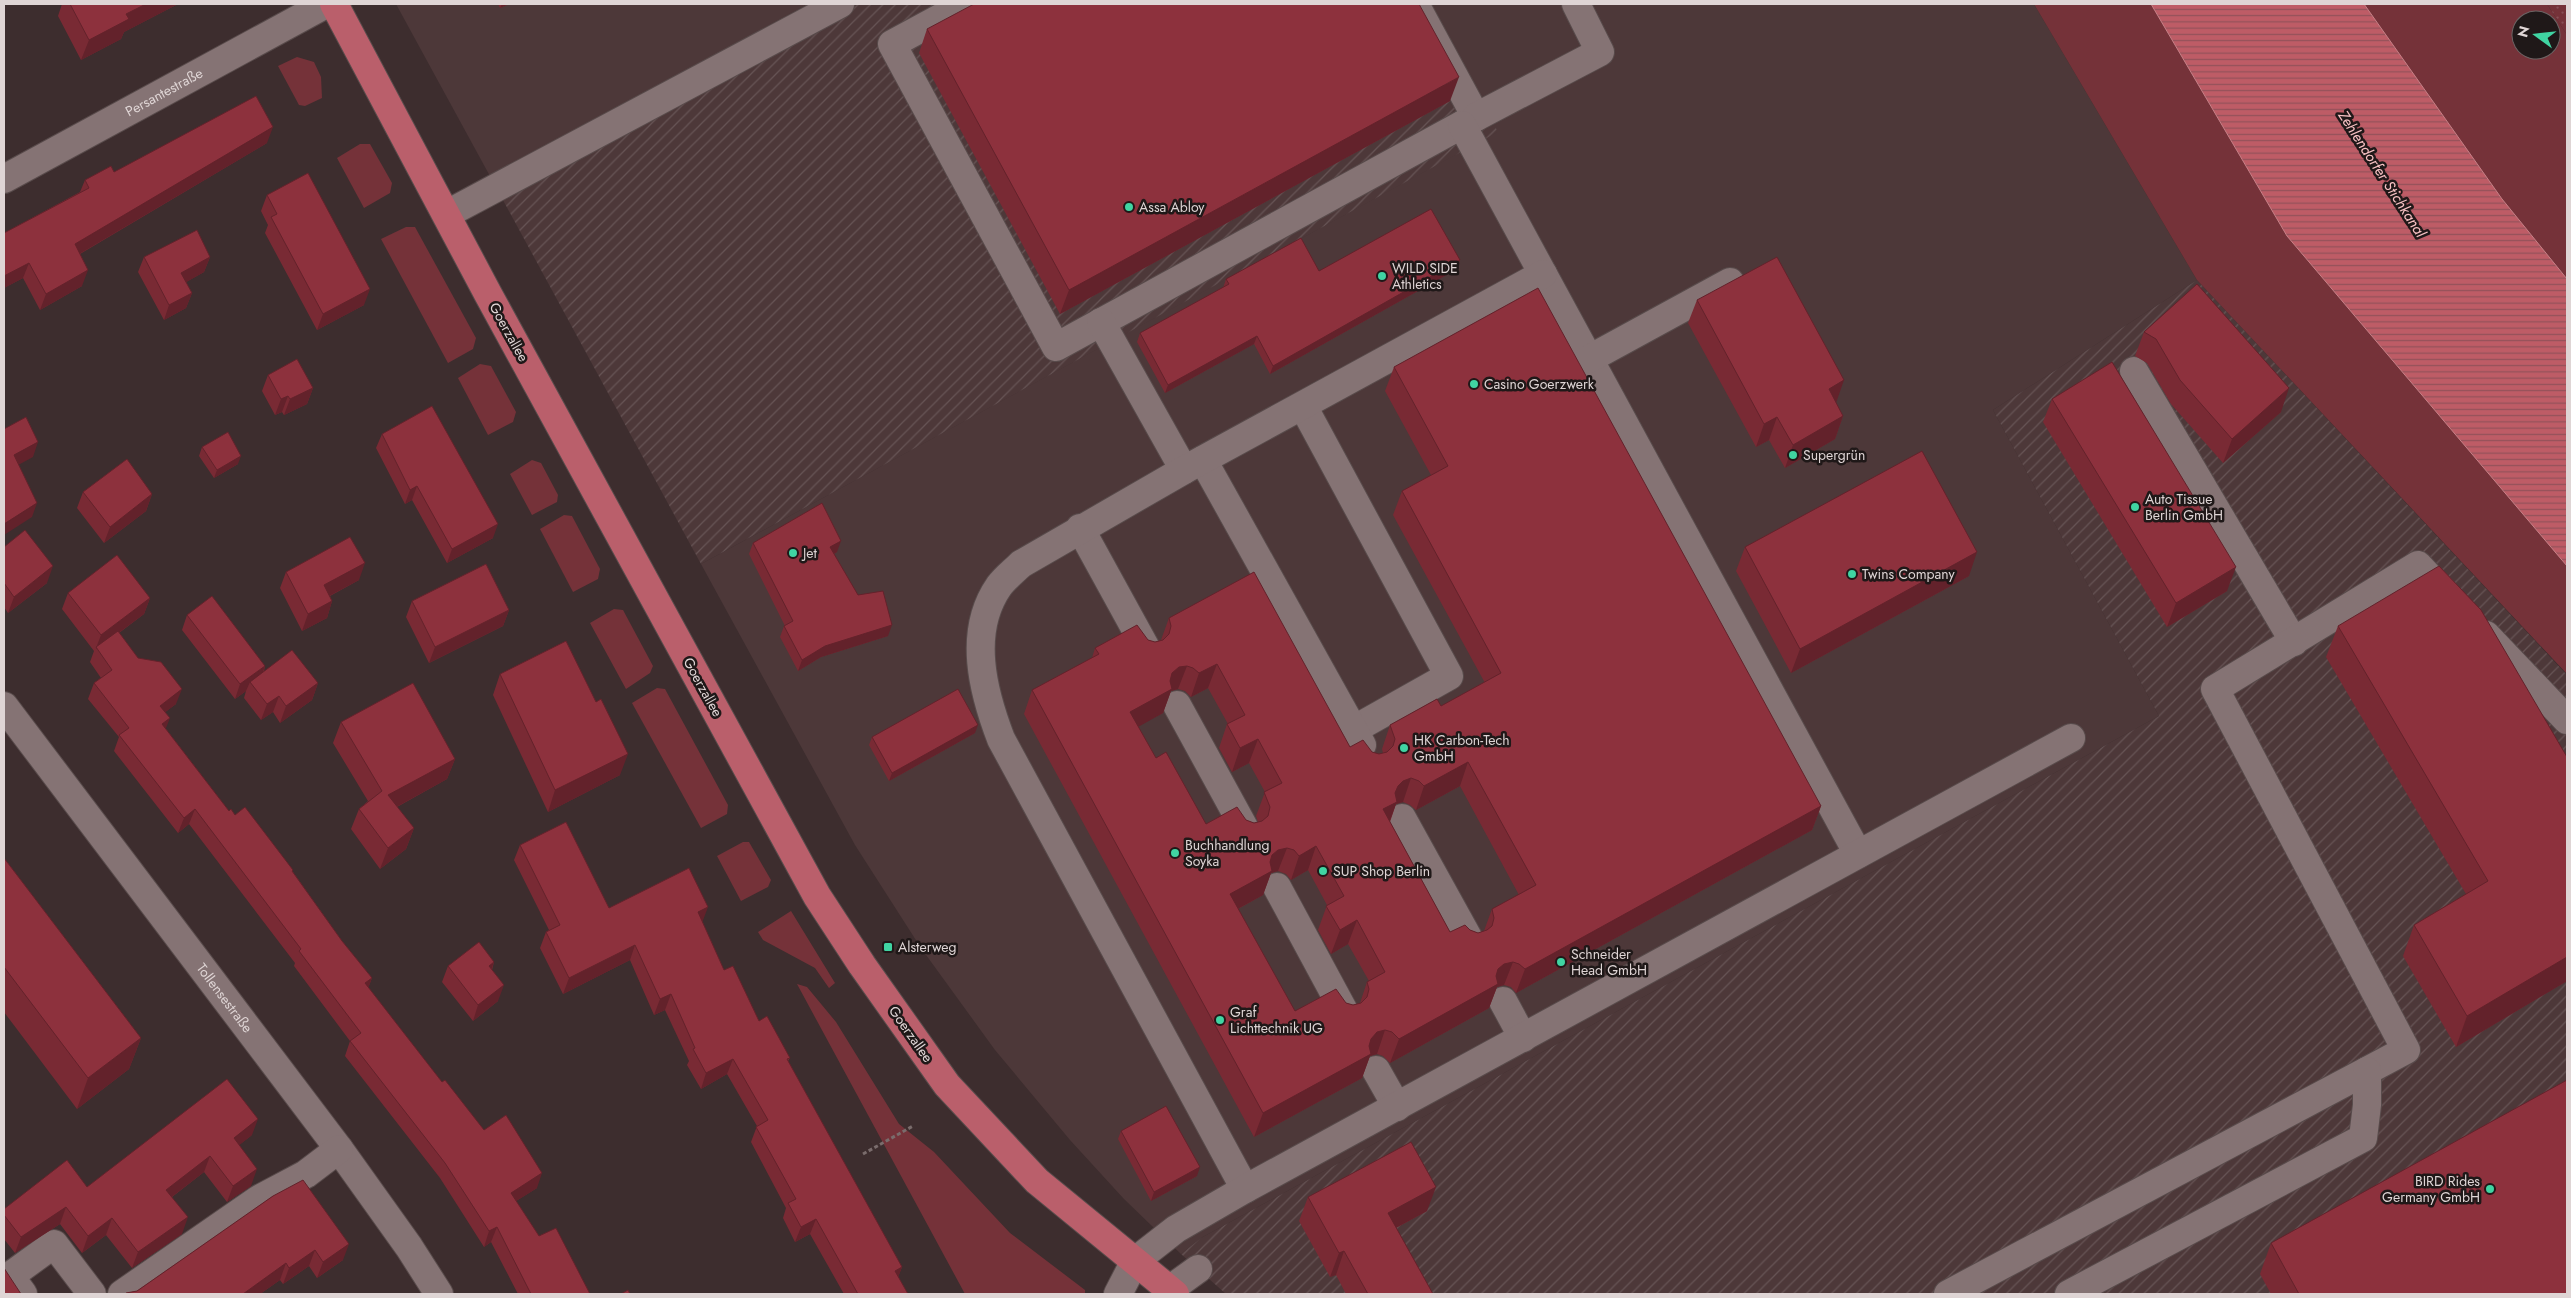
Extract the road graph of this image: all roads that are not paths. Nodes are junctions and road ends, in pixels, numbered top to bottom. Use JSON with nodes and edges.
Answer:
{"nodes":[{"id":1,"x":326,"y":4,"type":"edge"},
{"id":2,"x":334,"y":4,"type":"edge"},
{"id":3,"x":840,"y":4,"type":"edge"},
{"id":4,"x":966,"y":4,"type":"edge"},
{"id":5,"x":1415,"y":4,"type":"edge"},
{"id":6,"x":1576,"y":4,"type":"edge"},
{"id":7,"x":1469,"y":121,"type":"junction"},
{"id":8,"x":4,"y":179,"type":"edge"},
{"id":9,"x":447,"y":214,"type":"junction"},
{"id":10,"x":1750,"y":271,"type":"edge"},
{"id":11,"x":1543,"y":274,"type":"junction"},
{"id":12,"x":1101,"y":322,"type":"junction"},
{"id":13,"x":1589,"y":359,"type":"junction"},
{"id":14,"x":2134,"y":371,"type":"dead end"},
{"id":15,"x":1302,"y":406,"type":"junction"},
{"id":16,"x":1194,"y":465,"type":"junction"},
{"id":17,"x":1080,"y":528,"type":"junction"},
{"id":18,"x":2294,"y":642,"type":"junction"},
{"id":19,"x":1147,"y":650,"type":"edge"},
{"id":20,"x":1177,"y":705,"type":"dead end"},
{"id":21,"x":4,"y":706,"type":"edge"},
{"id":22,"x":2567,"y":720,"type":"edge"},
{"id":23,"x":1353,"y":730,"type":"junction"},
{"id":24,"x":2071,"y":738,"type":"dead end"},
{"id":25,"x":1371,"y":762,"type":"edge"},
{"id":26,"x":1402,"y":818,"type":"dead end"},
{"id":27,"x":1246,"y":831,"type":"edge"},
{"id":28,"x":1858,"y":854,"type":"junction"},
{"id":29,"x":1277,"y":887,"type":"dead end"},
{"id":30,"x":1470,"y":941,"type":"edge"},
{"id":31,"x":1503,"y":1001,"type":"dead end"},
{"id":32,"x":1345,"y":1013,"type":"edge"},
{"id":33,"x":1523,"y":1038,"type":"junction"},
{"id":34,"x":1376,"y":1070,"type":"dead end"},
{"id":35,"x":2367,"y":1071,"type":"junction"},
{"id":36,"x":1397,"y":1107,"type":"junction"},
{"id":37,"x":339,"y":1149,"type":"junction"},
{"id":38,"x":1245,"y":1189,"type":"junction"},
{"id":39,"x":1135,"y":1261,"type":"junction"},
{"id":40,"x":1198,"y":1269,"type":"dead end"},
{"id":41,"x":1172,"y":1292,"type":"edge"},
{"id":42,"x":22,"y":1294,"type":"edge"},
{"id":43,"x":92,"y":1294,"type":"edge"},
{"id":44,"x":122,"y":1294,"type":"edge"},
{"id":45,"x":439,"y":1294,"type":"edge"},
{"id":46,"x":1118,"y":1294,"type":"edge"},
{"id":47,"x":1948,"y":1294,"type":"edge"},
{"id":48,"x":2069,"y":1294,"type":"edge"}],
"edges":[{"from":1,"to":8,"type":"street","name":"Persantestraße"},
{"from":2,"to":9,"type":"main road","name":"Goerzallee"},
{"from":3,"to":9,"type":"street"},
{"from":4,"to":12,"type":"street"},
{"from":5,"to":7,"type":"street"},
{"from":6,"to":7,"type":"street"},
{"from":7,"to":11,"type":"street"},
{"from":7,"to":12,"type":"street"},
{"from":9,"to":39,"type":"main road","name":"Goerzallee"},
{"from":10,"to":13,"type":"street"},
{"from":11,"to":13,"type":"street"},
{"from":11,"to":15,"type":"street"},
{"from":12,"to":16,"type":"street"},
{"from":13,"to":28,"type":"street"},
{"from":14,"to":18,"type":"street"},
{"from":15,"to":16,"type":"street"},
{"from":15,"to":23,"type":"street"},
{"from":16,"to":17,"type":"street"},
{"from":16,"to":23,"type":"street"},
{"from":17,"to":19,"type":"street"},
{"from":17,"to":38,"type":"street"},
{"from":18,"to":22,"type":"street"},
{"from":18,"to":35,"type":"street"},
{"from":20,"to":27,"type":"street"},
{"from":21,"to":37,"type":"street","name":"Tollensestraße"},
{"from":23,"to":25,"type":"street"},
{"from":24,"to":28,"type":"street"},
{"from":26,"to":30,"type":"street"},
{"from":28,"to":33,"type":"street"},
{"from":29,"to":32,"type":"street"},
{"from":31,"to":33,"type":"street"},
{"from":33,"to":36,"type":"street"},
{"from":34,"to":36,"type":"street"},
{"from":35,"to":47,"type":"street"},
{"from":35,"to":48,"type":"street"},
{"from":36,"to":38,"type":"street"},
{"from":37,"to":44,"type":"street"},
{"from":37,"to":45,"type":"street","name":"Tollensestraße"},
{"from":38,"to":39,"type":"street"},
{"from":39,"to":41,"type":"main road","name":"Goerzallee"},
{"from":39,"to":46,"type":"street"},
{"from":40,"to":41,"type":"street"},
{"from":42,"to":43,"type":"street"}]}
